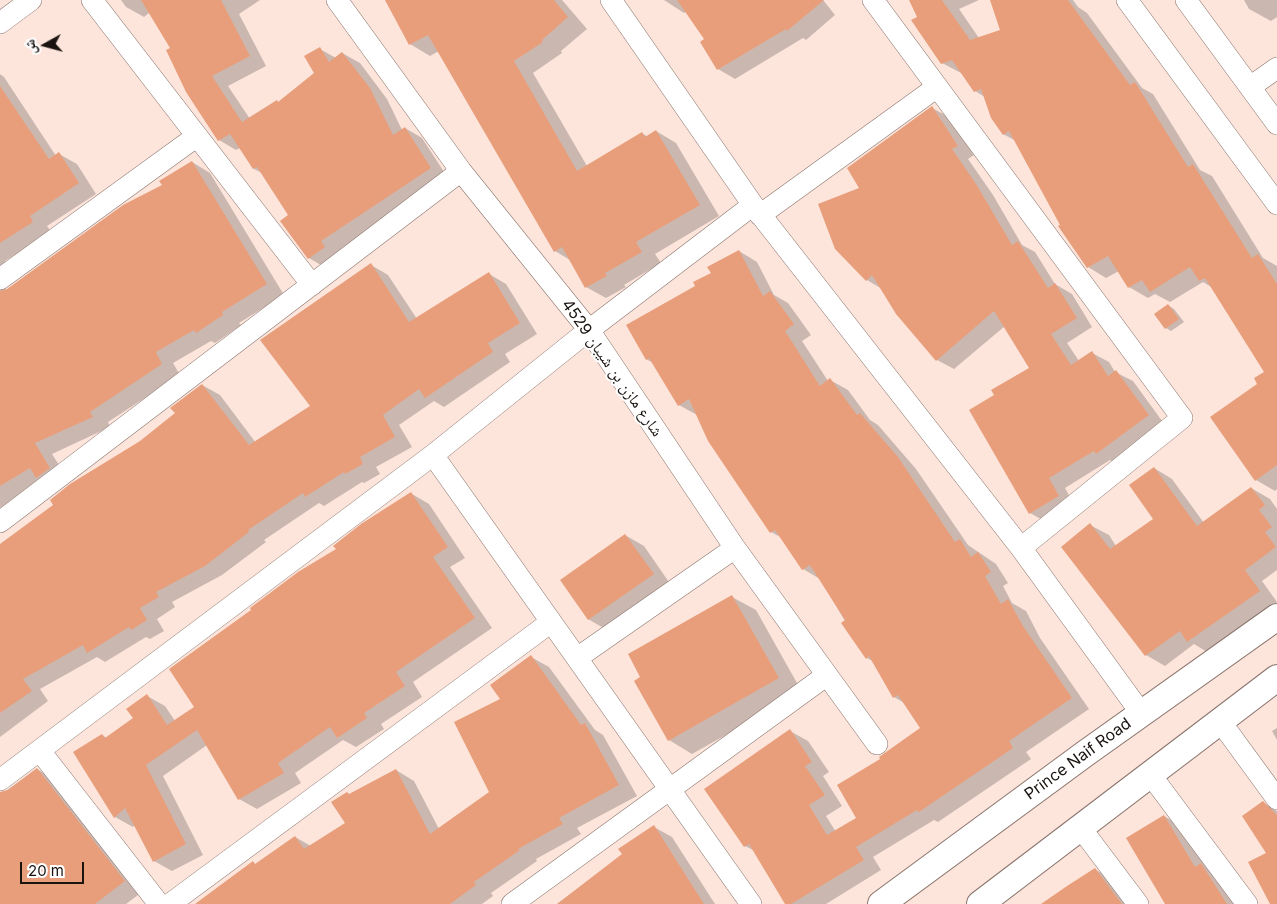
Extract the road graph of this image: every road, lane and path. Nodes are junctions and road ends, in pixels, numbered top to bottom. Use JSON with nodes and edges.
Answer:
{"nodes":[{"id":1,"x":31,"y":0,"type":"edge"},
{"id":2,"x":92,"y":0,"type":"edge"},
{"id":3,"x":337,"y":0,"type":"edge"},
{"id":4,"x":611,"y":0,"type":"edge"},
{"id":5,"x":873,"y":0,"type":"edge"},
{"id":6,"x":1127,"y":0,"type":"edge"},
{"id":7,"x":1186,"y":0,"type":"edge"},
{"id":8,"x":0,"y":22,"type":"edge"},
{"id":9,"x":1277,"y":68,"type":"edge"},
{"id":10,"x":937,"y":87,"type":"junction"},
{"id":11,"x":1250,"y":87,"type":"junction"},
{"id":12,"x":1277,"y":124,"type":"edge"},
{"id":13,"x":196,"y":136,"type":"junction"},
{"id":14,"x":462,"y":171,"type":"junction"},
{"id":15,"x":1277,"y":204,"type":"edge"},
{"id":16,"x":756,"y":210,"type":"junction"},
{"id":17,"x":0,"y":279,"type":"edge"},
{"id":18,"x":312,"y":286,"type":"junction"},
{"id":19,"x":589,"y":330,"type":"junction"},
{"id":20,"x":433,"y":455,"type":"junction"},
{"id":21,"x":0,"y":522,"type":"edge"},
{"id":22,"x":735,"y":548,"type":"junction"},
{"id":23,"x":1021,"y":548,"type":"junction"},
{"id":24,"x":1277,"y":617,"type":"edge"},
{"id":25,"x":551,"y":622,"type":"junction"},
{"id":26,"x":577,"y":658,"type":"junction"},
{"id":27,"x":827,"y":675,"type":"junction"},
{"id":28,"x":1277,"y":678,"type":"edge"},
{"id":29,"x":1141,"y":713,"type":"junction"},
{"id":30,"x":1220,"y":721,"type":"junction"},
{"id":31,"x":877,"y":744,"type":"dead end"},
{"id":32,"x":40,"y":751,"type":"junction"},
{"id":33,"x":1150,"y":774,"type":"junction"},
{"id":34,"x":0,"y":780,"type":"edge"},
{"id":35,"x":670,"y":789,"type":"junction"},
{"id":36,"x":1277,"y":799,"type":"edge"},
{"id":37,"x":1080,"y":827,"type":"junction"},
{"id":38,"x":159,"y":904,"type":"edge"},
{"id":39,"x":170,"y":904,"type":"edge"},
{"id":40,"x":512,"y":904,"type":"edge"},
{"id":41,"x":751,"y":904,"type":"edge"},
{"id":42,"x":881,"y":904,"type":"edge"},
{"id":43,"x":980,"y":904,"type":"edge"},
{"id":44,"x":1138,"y":904,"type":"edge"},
{"id":45,"x":1247,"y":904,"type":"edge"}],
"edges":[{"from":1,"to":8,"type":"street"},
{"from":2,"to":13,"type":"street"},
{"from":3,"to":14,"type":"street","name":"شارع مازن بن شيبان 4529"},
{"from":4,"to":16,"type":"street"},
{"from":5,"to":10,"type":"street"},
{"from":6,"to":15,"type":"street"},
{"from":7,"to":11,"type":"street"},
{"from":9,"to":11,"type":"street"},
{"from":10,"to":16,"type":"street"},
{"from":10,"to":23,"type":"street"},
{"from":11,"to":12,"type":"street"},
{"from":13,"to":17,"type":"street"},
{"from":13,"to":18,"type":"street"},
{"from":14,"to":18,"type":"street"},
{"from":14,"to":19,"type":"street","name":"شارع مازن بن شيبان 4529"},
{"from":16,"to":19,"type":"street"},
{"from":16,"to":23,"type":"street"},
{"from":18,"to":21,"type":"street"},
{"from":19,"to":20,"type":"street"},
{"from":19,"to":22,"type":"street","name":"شارع مازن بن شيبان 4529"},
{"from":20,"to":25,"type":"street"},
{"from":20,"to":32,"type":"street"},
{"from":22,"to":26,"type":"street"},
{"from":22,"to":27,"type":"street","name":"شارع مازن بن شيبان 4529"},
{"from":23,"to":29,"type":"street"},
{"from":24,"to":29,"type":"main road","name":"Prince Naif Road"},
{"from":25,"to":26,"type":"street"},
{"from":25,"to":39,"type":"street"},
{"from":26,"to":35,"type":"street"},
{"from":27,"to":31,"type":"street","name":"شارع مازن بن شيبان 4529"},
{"from":27,"to":35,"type":"street"},
{"from":28,"to":30,"type":"main road"},
{"from":29,"to":42,"type":"main road","name":"Prince Naif Road"},
{"from":30,"to":33,"type":"main road"},
{"from":30,"to":36,"type":"street"},
{"from":32,"to":34,"type":"street"},
{"from":32,"to":38,"type":"street"},
{"from":33,"to":37,"type":"main road"},
{"from":33,"to":45,"type":"street"},
{"from":35,"to":40,"type":"street"},
{"from":35,"to":41,"type":"street"},
{"from":37,"to":43,"type":"main road"},
{"from":37,"to":44,"type":"street"}]}
